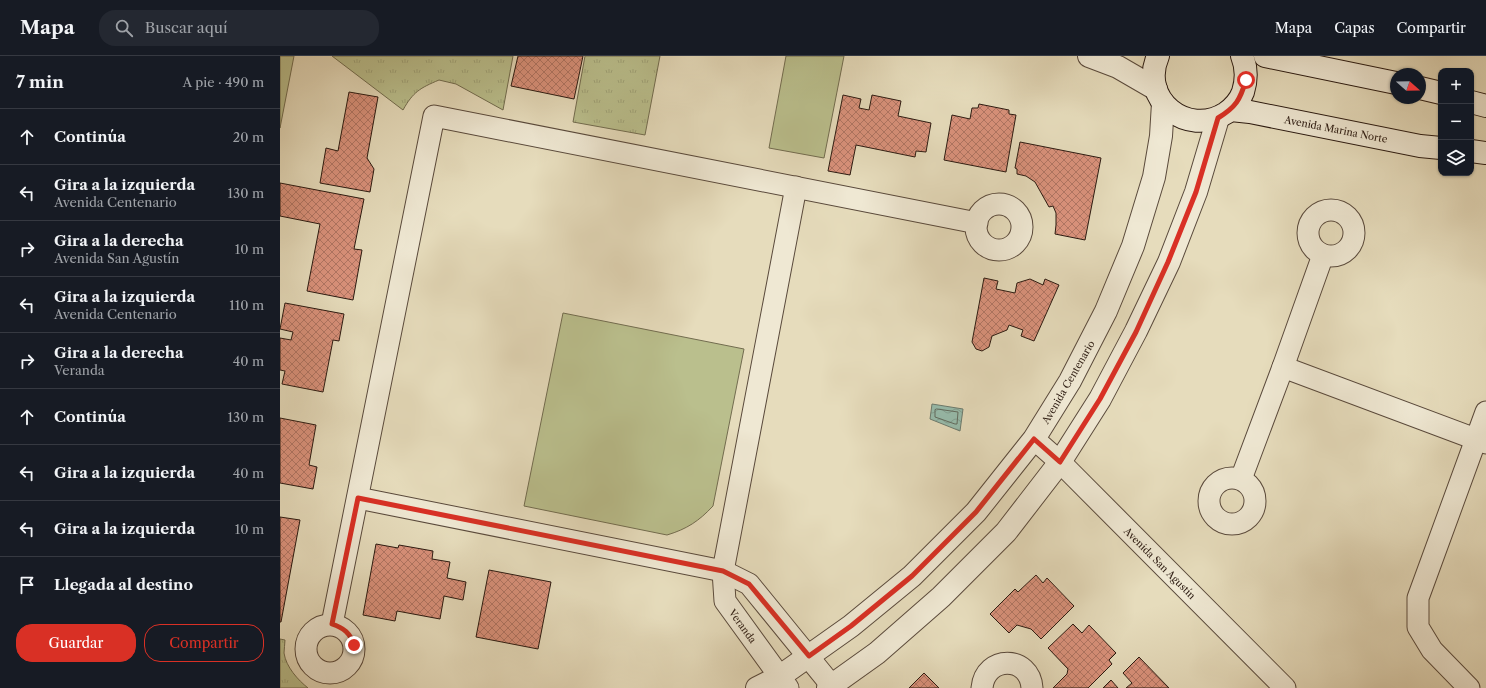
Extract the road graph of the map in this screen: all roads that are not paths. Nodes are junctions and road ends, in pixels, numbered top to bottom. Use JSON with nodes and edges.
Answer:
{"nodes":[{"id":1,"x":1089,"y":56,"type":"edge"},
{"id":2,"x":1158,"y":56,"type":"edge"},
{"id":3,"x":1242,"y":56,"type":"edge"},
{"id":4,"x":1265,"y":56,"type":"edge"},
{"id":5,"x":1390,"y":82,"type":"edge"},
{"id":6,"x":1426,"y":89,"type":"edge"},
{"id":7,"x":1438,"y":92,"type":"edge"},
{"id":8,"x":1159,"y":96,"type":"junction"},
{"id":9,"x":1474,"y":103,"type":"edge"},
{"id":10,"x":1486,"y":106,"type":"edge"},
{"id":11,"x":1224,"y":114,"type":"junction"},
{"id":12,"x":1438,"y":148,"type":"edge"},
{"id":13,"x":1474,"y":151,"type":"edge"},
{"id":14,"x":1486,"y":153,"type":"edge"},
{"id":15,"x":796,"y":187,"type":"junction"},
{"id":16,"x":976,"y":224,"type":"dead end"},
{"id":17,"x":1323,"y":255,"type":"dead end"},
{"id":18,"x":1283,"y":367,"type":"junction"},
{"id":19,"x":1486,"y":412,"type":"edge"},
{"id":20,"x":1034,"y":439,"type":"junction"},
{"id":21,"x":1481,"y":441,"type":"edge"},
{"id":22,"x":1060,"y":462,"type":"junction"},
{"id":23,"x":1241,"y":479,"type":"dead end"},
{"id":24,"x":358,"y":498,"type":"junction"},
{"id":25,"x":723,"y":571,"type":"junction"},
{"id":26,"x":332,"y":624,"type":"dead end"},
{"id":27,"x":809,"y":656,"type":"junction"},
{"id":28,"x":784,"y":682,"type":"edge"},
{"id":29,"x":830,"y":687,"type":"edge"},
{"id":30,"x":757,"y":688,"type":"edge"},
{"id":31,"x":982,"y":688,"type":"edge"},
{"id":32,"x":1032,"y":688,"type":"edge"},
{"id":33,"x":1285,"y":688,"type":"edge"},
{"id":34,"x":1469,"y":688,"type":"edge"}],
"edges":[{"from":1,"to":8,"type":"street","name":"Avenida Marina Norte"},
{"from":2,"to":8,"type":"street","name":"Avenida Centenario"},
{"from":3,"to":11,"type":"street"},
{"from":4,"to":5,"type":"street"},
{"from":6,"to":7,"type":"street"},
{"from":8,"to":11,"type":"street","name":"Avenida Marina Norte"},
{"from":8,"to":20,"type":"street","name":"Avenida Centenario"},
{"from":9,"to":10,"type":"street"},
{"from":11,"to":12,"type":"street","name":"Avenida Marina Norte"},
{"from":11,"to":22,"type":"street"},
{"from":13,"to":14,"type":"street"},
{"from":15,"to":16,"type":"street"},
{"from":15,"to":24,"type":"street"},
{"from":15,"to":25,"type":"street","name":"Veranda"},
{"from":17,"to":18,"type":"street"},
{"from":18,"to":21,"type":"street"},
{"from":18,"to":23,"type":"street"},
{"from":19,"to":21,"type":"street"},
{"from":20,"to":22,"type":"street","name":"Avenida San Agustín"},
{"from":20,"to":27,"type":"street","name":"Avenida Centenario"},
{"from":21,"to":34,"type":"street"},
{"from":22,"to":29,"type":"street"},
{"from":22,"to":33,"type":"street","name":"Avenida San Agustín"},
{"from":24,"to":25,"type":"street"},
{"from":24,"to":26,"type":"street"},
{"from":25,"to":27,"type":"street"},
{"from":25,"to":28,"type":"street","name":"Veranda"},
{"from":27,"to":28,"type":"street","name":"Avenida Centenario"},
{"from":27,"to":29,"type":"street"},
{"from":28,"to":30,"type":"street","name":"Avenida Centenario"},
{"from":31,"to":32,"type":"street"}]}
